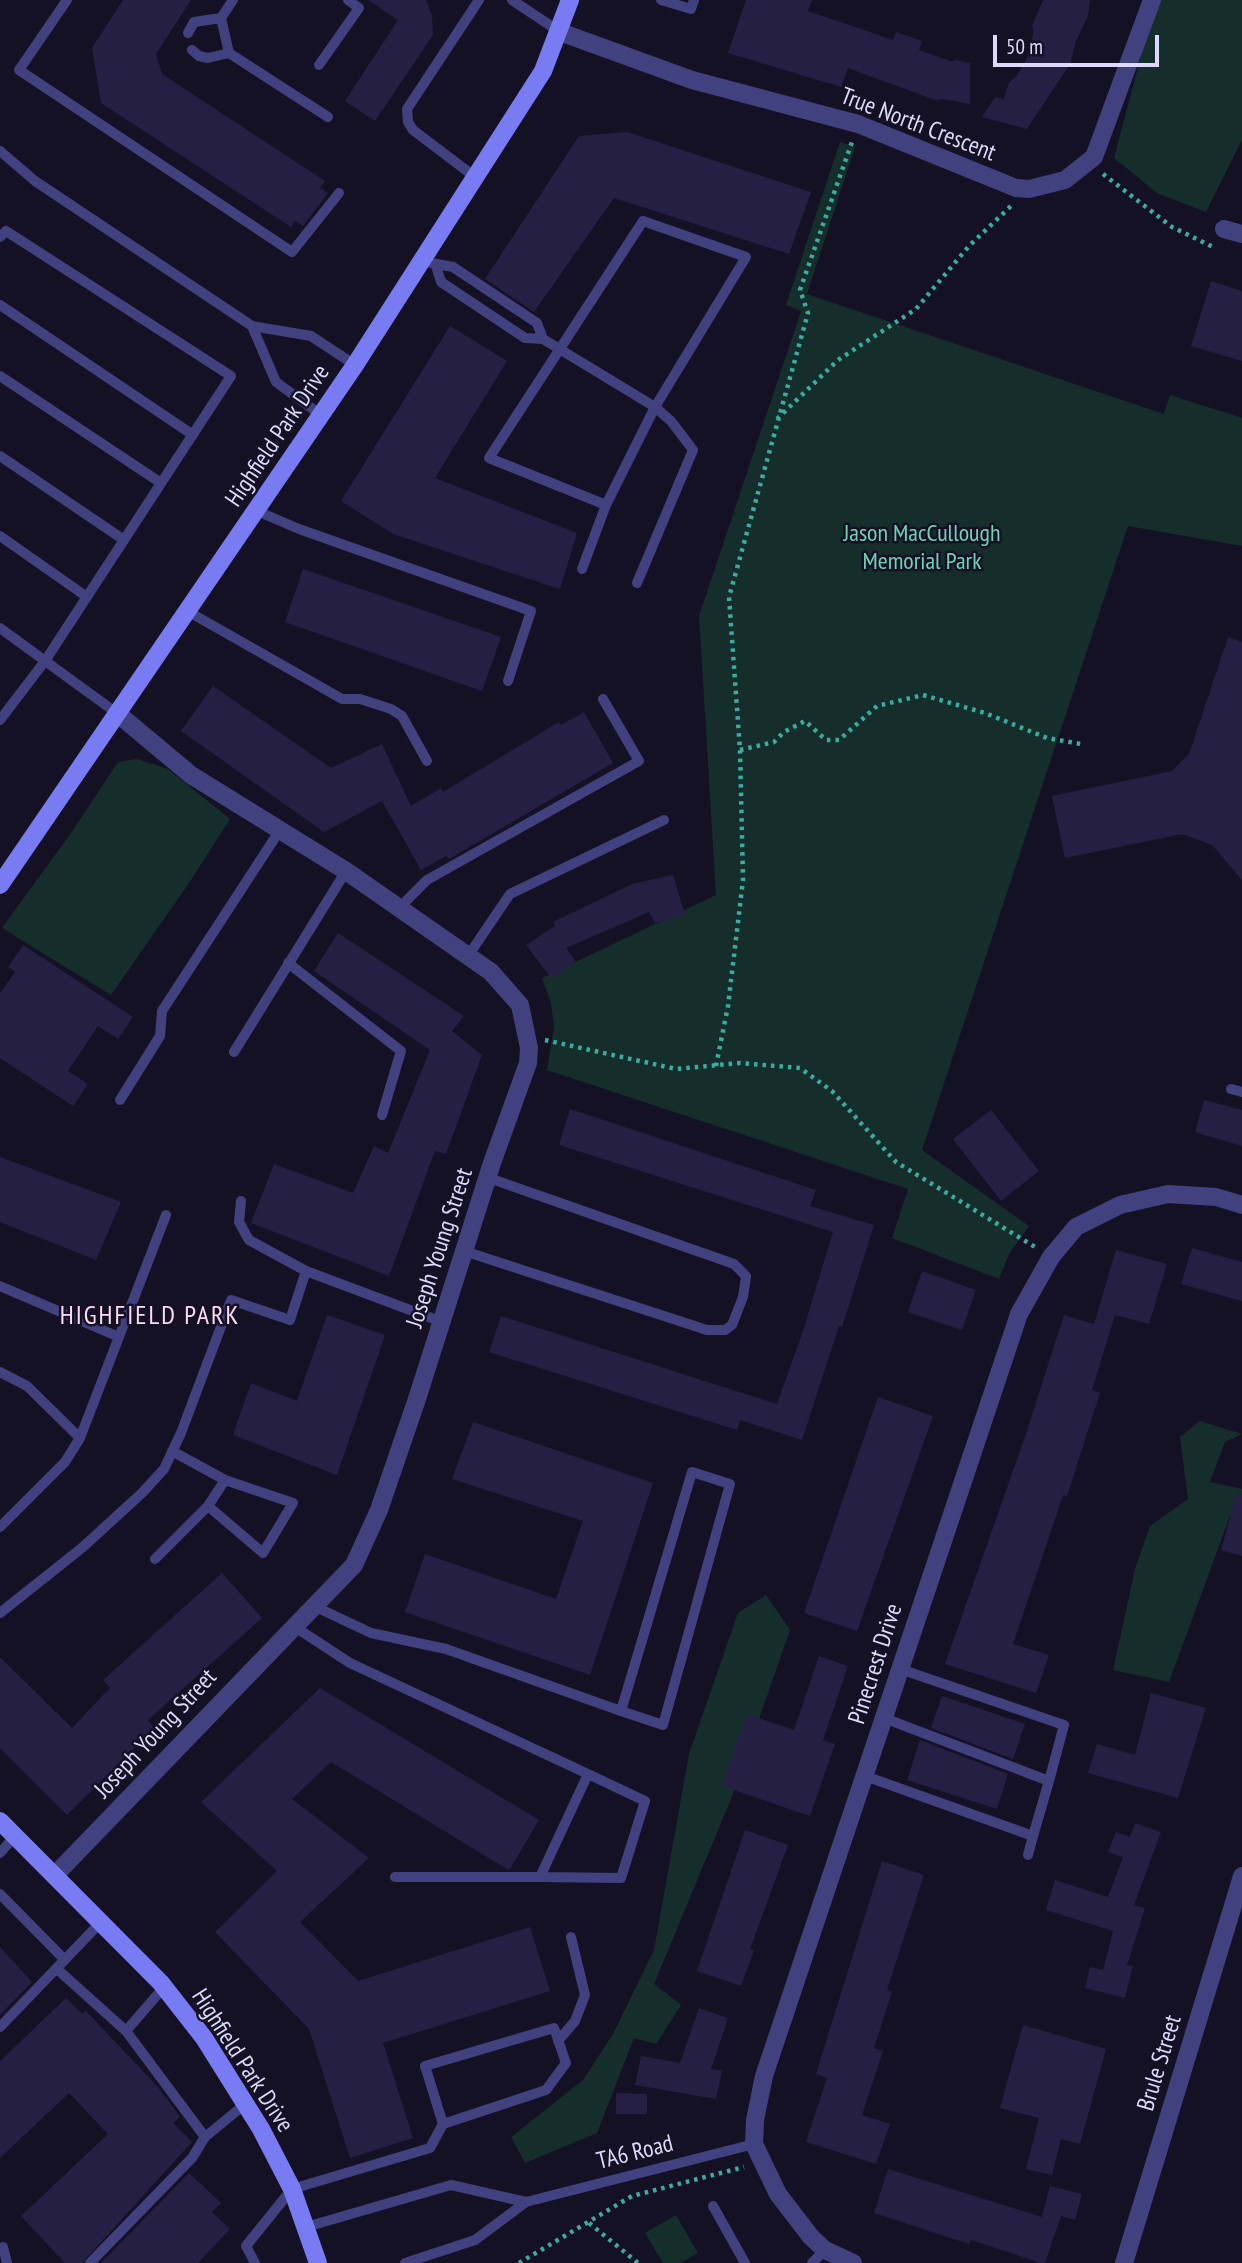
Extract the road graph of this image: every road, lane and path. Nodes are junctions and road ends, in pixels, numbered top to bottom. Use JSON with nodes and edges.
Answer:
{"nodes":[{"id":1,"x":67,"y":0,"type":"edge"},
{"id":2,"x":233,"y":0,"type":"edge"},
{"id":3,"x":348,"y":0,"type":"edge"},
{"id":4,"x":479,"y":0,"type":"edge"},
{"id":5,"x":512,"y":0,"type":"edge"},
{"id":6,"x":570,"y":0,"type":"edge"},
{"id":7,"x":662,"y":0,"type":"edge"},
{"id":8,"x":694,"y":0,"type":"edge"},
{"id":9,"x":1152,"y":0,"type":"edge"},
{"id":10,"x":221,"y":18,"type":"junction"},
{"id":11,"x":560,"y":32,"type":"junction"},
{"id":12,"x":188,"y":33,"type":"dead end"},
{"id":13,"x":192,"y":50,"type":"dead end"},
{"id":14,"x":229,"y":53,"type":"junction"},
{"id":15,"x":319,"y":65,"type":"dead end"},
{"id":16,"x":328,"y":117,"type":"dead end"},
{"id":17,"x":858,"y":124,"type":"junction"},
{"id":18,"x":0,"y":151,"type":"edge"},
{"id":19,"x":1088,"y":164,"type":"junction"},
{"id":20,"x":475,"y":177,"type":"junction"},
{"id":21,"x":1028,"y":189,"type":"junction"},
{"id":22,"x":339,"y":193,"type":"dead end"},
{"id":23,"x":1224,"y":229,"type":"dead end"},
{"id":24,"x":1242,"y":234,"type":"edge"},
{"id":25,"x":0,"y":237,"type":"edge"},
{"id":26,"x":1213,"y":247,"type":"dead end"},
{"id":27,"x":429,"y":262,"type":"junction"},
{"id":28,"x":0,"y":305,"type":"edge"},
{"id":29,"x":252,"y":326,"type":"junction"},
{"id":30,"x":543,"y":339,"type":"junction"},
{"id":31,"x":561,"y":351,"type":"junction"},
{"id":32,"x":355,"y":365,"type":"junction"},
{"id":33,"x":0,"y":376,"type":"edge"},
{"id":34,"x":655,"y":407,"type":"junction"},
{"id":35,"x":321,"y":415,"type":"junction"},
{"id":36,"x":776,"y":419,"type":"junction"},
{"id":37,"x":192,"y":435,"type":"junction"},
{"id":38,"x":0,"y":456,"type":"edge"},
{"id":39,"x":161,"y":483,"type":"junction"},
{"id":40,"x":606,"y":505,"type":"junction"},
{"id":41,"x":257,"y":511,"type":"junction"},
{"id":42,"x":0,"y":536,"type":"edge"},
{"id":43,"x":124,"y":540,"type":"junction"},
{"id":44,"x":582,"y":569,"type":"dead end"},
{"id":45,"x":638,"y":583,"type":"dead end"},
{"id":46,"x":87,"y":597,"type":"junction"},
{"id":47,"x":189,"y":612,"type":"junction"},
{"id":48,"x":0,"y":628,"type":"edge"},
{"id":49,"x":45,"y":661,"type":"junction"},
{"id":50,"x":508,"y":681,"type":"dead end"},
{"id":51,"x":603,"y":699,"type":"dead end"},
{"id":52,"x":118,"y":714,"type":"junction"},
{"id":53,"x":0,"y":720,"type":"edge"},
{"id":54,"x":1081,"y":744,"type":"dead end"},
{"id":55,"x":740,"y":750,"type":"junction"},
{"id":56,"x":427,"y":761,"type":"dead end"},
{"id":57,"x":664,"y":820,"type":"dead end"},
{"id":58,"x":280,"y":830,"type":"junction"},
{"id":59,"x":346,"y":871,"type":"junction"},
{"id":60,"x":0,"y":885,"type":"edge"},
{"id":61,"x":399,"y":908,"type":"junction"},
{"id":62,"x":468,"y":956,"type":"junction"},
{"id":63,"x":288,"y":964,"type":"junction"},
{"id":64,"x":234,"y":1052,"type":"dead end"},
{"id":65,"x":528,"y":1063,"type":"junction"},
{"id":66,"x":716,"y":1066,"type":"junction"},
{"id":67,"x":120,"y":1100,"type":"dead end"},
{"id":68,"x":382,"y":1115,"type":"dead end"},
{"id":69,"x":489,"y":1178,"type":"junction"},
{"id":70,"x":241,"y":1201,"type":"dead end"},
{"id":71,"x":1242,"y":1205,"type":"edge"},
{"id":72,"x":166,"y":1215,"type":"dead end"},
{"id":73,"x":464,"y":1251,"type":"junction"},
{"id":74,"x":1051,"y":1257,"type":"junction"},
{"id":75,"x":306,"y":1270,"type":"junction"},
{"id":76,"x":0,"y":1286,"type":"edge"},
{"id":77,"x":442,"y":1322,"type":"junction"},
{"id":78,"x":119,"y":1337,"type":"junction"},
{"id":79,"x":0,"y":1372,"type":"edge"},
{"id":80,"x":80,"y":1438,"type":"junction"},
{"id":81,"x":172,"y":1451,"type":"junction"},
{"id":82,"x":225,"y":1480,"type":"junction"},
{"id":83,"x":208,"y":1507,"type":"junction"},
{"id":84,"x":0,"y":1527,"type":"edge"},
{"id":85,"x":155,"y":1559,"type":"dead end"},
{"id":86,"x":316,"y":1607,"type":"junction"},
{"id":87,"x":0,"y":1613,"type":"edge"},
{"id":88,"x":295,"y":1627,"type":"junction"},
{"id":89,"x":900,"y":1669,"type":"junction"},
{"id":90,"x":621,"y":1712,"type":"junction"},
{"id":91,"x":884,"y":1718,"type":"junction"},
{"id":92,"x":588,"y":1774,"type":"junction"},
{"id":93,"x":865,"y":1776,"type":"junction"},
{"id":94,"x":1049,"y":1781,"type":"junction"},
{"id":95,"x":0,"y":1821,"type":"edge"},
{"id":96,"x":15,"y":1836,"type":"junction"},
{"id":97,"x":1033,"y":1836,"type":"junction"},
{"id":98,"x":0,"y":1853,"type":"edge"},
{"id":99,"x":1028,"y":1855,"type":"dead end"},
{"id":100,"x":55,"y":1875,"type":"junction"},
{"id":101,"x":1242,"y":1876,"type":"edge"},
{"id":102,"x":395,"y":1877,"type":"dead end"},
{"id":103,"x":540,"y":1877,"type":"junction"},
{"id":104,"x":0,"y":1894,"type":"edge"},
{"id":105,"x":101,"y":1922,"type":"junction"},
{"id":106,"x":571,"y":1937,"type":"dead end"},
{"id":107,"x":61,"y":1965,"type":"junction"},
{"id":108,"x":164,"y":1987,"type":"junction"},
{"id":109,"x":0,"y":2027,"type":"edge"},
{"id":110,"x":127,"y":2031,"type":"junction"},
{"id":111,"x":558,"y":2041,"type":"junction"},
{"id":112,"x":244,"y":2105,"type":"junction"},
{"id":113,"x":443,"y":2124,"type":"junction"},
{"id":114,"x":205,"y":2137,"type":"junction"},
{"id":115,"x":754,"y":2144,"type":"junction"},
{"id":116,"x":760,"y":2163,"type":"junction"},
{"id":117,"x":292,"y":2189,"type":"junction"},
{"id":118,"x":526,"y":2202,"type":"junction"},
{"id":119,"x":713,"y":2206,"type":"dead end"},
{"id":120,"x":589,"y":2223,"type":"junction"},
{"id":121,"x":306,"y":2227,"type":"junction"},
{"id":122,"x":1,"y":2247,"type":"edge"},
{"id":123,"x":825,"y":2250,"type":"junction"},
{"id":124,"x":7,"y":2263,"type":"edge"},
{"id":125,"x":90,"y":2263,"type":"edge"},
{"id":126,"x":255,"y":2263,"type":"edge"},
{"id":127,"x":318,"y":2263,"type":"edge"},
{"id":128,"x":405,"y":2263,"type":"edge"},
{"id":129,"x":519,"y":2263,"type":"edge"},
{"id":130,"x":638,"y":2263,"type":"edge"},
{"id":131,"x":745,"y":2263,"type":"edge"},
{"id":132,"x":811,"y":2263,"type":"edge"},
{"id":133,"x":853,"y":2263,"type":"edge"},
{"id":134,"x":1124,"y":2263,"type":"edge"}],
"edges":[{"from":1,"to":22,"type":"lane"},
{"from":2,"to":10,"type":"lane"},
{"from":3,"to":15,"type":"lane"},
{"from":4,"to":20,"type":"lane"},
{"from":5,"to":11,"type":"lane"},
{"from":6,"to":11,"type":"street","name":"Highfield Park Drive"},
{"from":7,"to":8,"type":"lane"},
{"from":9,"to":19,"type":"street"},
{"from":10,"to":12,"type":"lane"},
{"from":10,"to":14,"type":"lane"},
{"from":11,"to":17,"type":"street","name":"True North Crescent"},
{"from":11,"to":20,"type":"street","name":"Highfield Park Drive"},
{"from":13,"to":14,"type":"lane"},
{"from":14,"to":16,"type":"lane"},
{"from":17,"to":21,"type":"street","name":"True North Crescent"},
{"from":17,"to":36,"type":"path"},
{"from":18,"to":29,"type":"lane"},
{"from":19,"to":21,"type":"street"},
{"from":19,"to":26,"type":"path"},
{"from":20,"to":27,"type":"street","name":"Highfield Park Drive"},
{"from":21,"to":36,"type":"path"},
{"from":23,"to":24,"type":"street"},
{"from":25,"to":37,"type":"lane"},
{"from":27,"to":30,"type":"lane"},
{"from":27,"to":30,"type":"lane"},
{"from":27,"to":32,"type":"street","name":"Highfield Park Drive"},
{"from":28,"to":37,"type":"lane"},
{"from":29,"to":32,"type":"lane"},
{"from":29,"to":35,"type":"lane"},
{"from":30,"to":31,"type":"lane"},
{"from":31,"to":34,"type":"lane"},
{"from":31,"to":34,"type":"lane"},
{"from":31,"to":40,"type":"lane"},
{"from":32,"to":35,"type":"street","name":"Highfield Park Drive"},
{"from":33,"to":39,"type":"lane"},
{"from":34,"to":40,"type":"lane"},
{"from":34,"to":45,"type":"lane"},
{"from":35,"to":41,"type":"street","name":"Highfield Park Drive"},
{"from":36,"to":55,"type":"path"},
{"from":37,"to":39,"type":"lane"},
{"from":38,"to":43,"type":"lane"},
{"from":39,"to":43,"type":"lane"},
{"from":40,"to":44,"type":"lane"},
{"from":41,"to":47,"type":"street","name":"Highfield Park Drive"},
{"from":41,"to":50,"type":"lane"},
{"from":42,"to":46,"type":"lane"},
{"from":43,"to":46,"type":"lane"},
{"from":46,"to":49,"type":"lane"},
{"from":47,"to":52,"type":"street","name":"Highfield Park Drive"},
{"from":47,"to":56,"type":"lane"},
{"from":48,"to":49,"type":"lane"},
{"from":49,"to":52,"type":"lane"},
{"from":49,"to":53,"type":"lane"},
{"from":51,"to":61,"type":"lane"},
{"from":52,"to":58,"type":"street","name":"Joseph Young Street"},
{"from":52,"to":60,"type":"street","name":"Highfield Park Drive"},
{"from":54,"to":55,"type":"path"},
{"from":55,"to":66,"type":"path"},
{"from":57,"to":62,"type":"lane"},
{"from":58,"to":59,"type":"street","name":"Joseph Young Street"},
{"from":58,"to":67,"type":"lane"},
{"from":59,"to":61,"type":"street","name":"Joseph Young Street"},
{"from":59,"to":63,"type":"lane"},
{"from":61,"to":62,"type":"street","name":"Joseph Young Street"},
{"from":62,"to":65,"type":"street","name":"Joseph Young Street"},
{"from":63,"to":64,"type":"lane"},
{"from":63,"to":68,"type":"lane"},
{"from":65,"to":66,"type":"path"},
{"from":65,"to":69,"type":"street","name":"Joseph Young Street"},
{"from":66,"to":74,"type":"path"},
{"from":69,"to":73,"type":"street","name":"Joseph Young Street"},
{"from":69,"to":73,"type":"lane"},
{"from":70,"to":75,"type":"lane"},
{"from":71,"to":74,"type":"street","name":"Pinecrest Drive"},
{"from":72,"to":78,"type":"lane"},
{"from":73,"to":77,"type":"street","name":"Joseph Young Street"},
{"from":74,"to":89,"type":"street","name":"Pinecrest Drive"},
{"from":75,"to":77,"type":"lane"},
{"from":75,"to":81,"type":"lane"},
{"from":76,"to":78,"type":"lane"},
{"from":77,"to":86,"type":"street","name":"Joseph Young Street"},
{"from":78,"to":80,"type":"lane"},
{"from":79,"to":80,"type":"lane"},
{"from":80,"to":84,"type":"lane"},
{"from":81,"to":82,"type":"lane"},
{"from":81,"to":87,"type":"lane"},
{"from":82,"to":83,"type":"lane"},
{"from":82,"to":83,"type":"lane"},
{"from":83,"to":85,"type":"lane"},
{"from":86,"to":88,"type":"street","name":"Joseph Young Street"},
{"from":86,"to":90,"type":"lane"},
{"from":88,"to":92,"type":"lane"},
{"from":88,"to":100,"type":"street","name":"Joseph Young Street"},
{"from":89,"to":91,"type":"street","name":"Pinecrest Drive"},
{"from":89,"to":94,"type":"lane"},
{"from":90,"to":90,"type":"lane"},
{"from":91,"to":93,"type":"street","name":"Pinecrest Drive"},
{"from":91,"to":94,"type":"lane"},
{"from":92,"to":103,"type":"lane"},
{"from":92,"to":103,"type":"lane"},
{"from":93,"to":97,"type":"lane"},
{"from":93,"to":115,"type":"street","name":"Pinecrest Drive"},
{"from":94,"to":97,"type":"lane"},
{"from":95,"to":96,"type":"street","name":"Highfield Park Drive"},
{"from":96,"to":98,"type":"lane"},
{"from":96,"to":100,"type":"street","name":"Highfield Park Drive"},
{"from":97,"to":99,"type":"lane"},
{"from":100,"to":105,"type":"street","name":"Highfield Park Drive"},
{"from":101,"to":134,"type":"street","name":"Brule Street"},
{"from":102,"to":103,"type":"lane"},
{"from":104,"to":107,"type":"lane"},
{"from":105,"to":107,"type":"lane"},
{"from":105,"to":108,"type":"street","name":"Highfield Park Drive"},
{"from":106,"to":111,"type":"lane"},
{"from":107,"to":109,"type":"lane"},
{"from":107,"to":110,"type":"lane"},
{"from":108,"to":110,"type":"lane"},
{"from":108,"to":112,"type":"street","name":"Highfield Park Drive"},
{"from":110,"to":114,"type":"lane"},
{"from":111,"to":113,"type":"lane"},
{"from":111,"to":113,"type":"lane"},
{"from":112,"to":114,"type":"lane"},
{"from":112,"to":117,"type":"street","name":"Highfield Park Drive"},
{"from":113,"to":117,"type":"lane"},
{"from":114,"to":125,"type":"lane"},
{"from":115,"to":116,"type":"street","name":"Pinecrest Drive"},
{"from":115,"to":118,"type":"lane","name":"TA6 Road"},
{"from":116,"to":120,"type":"path"},
{"from":116,"to":123,"type":"street","name":"Pinecrest Drive"},
{"from":117,"to":121,"type":"street","name":"Highfield Park Drive"},
{"from":117,"to":126,"type":"lane"},
{"from":118,"to":121,"type":"lane","name":"TA6 Road"},
{"from":118,"to":128,"type":"lane","name":"TA6 Road"},
{"from":119,"to":131,"type":"lane"},
{"from":120,"to":129,"type":"path"},
{"from":120,"to":130,"type":"path"},
{"from":121,"to":127,"type":"street","name":"Highfield Park Drive"},
{"from":122,"to":124,"type":"lane"},
{"from":123,"to":132,"type":"lane"},
{"from":123,"to":133,"type":"street","name":"Pinecrest Drive"}]}
